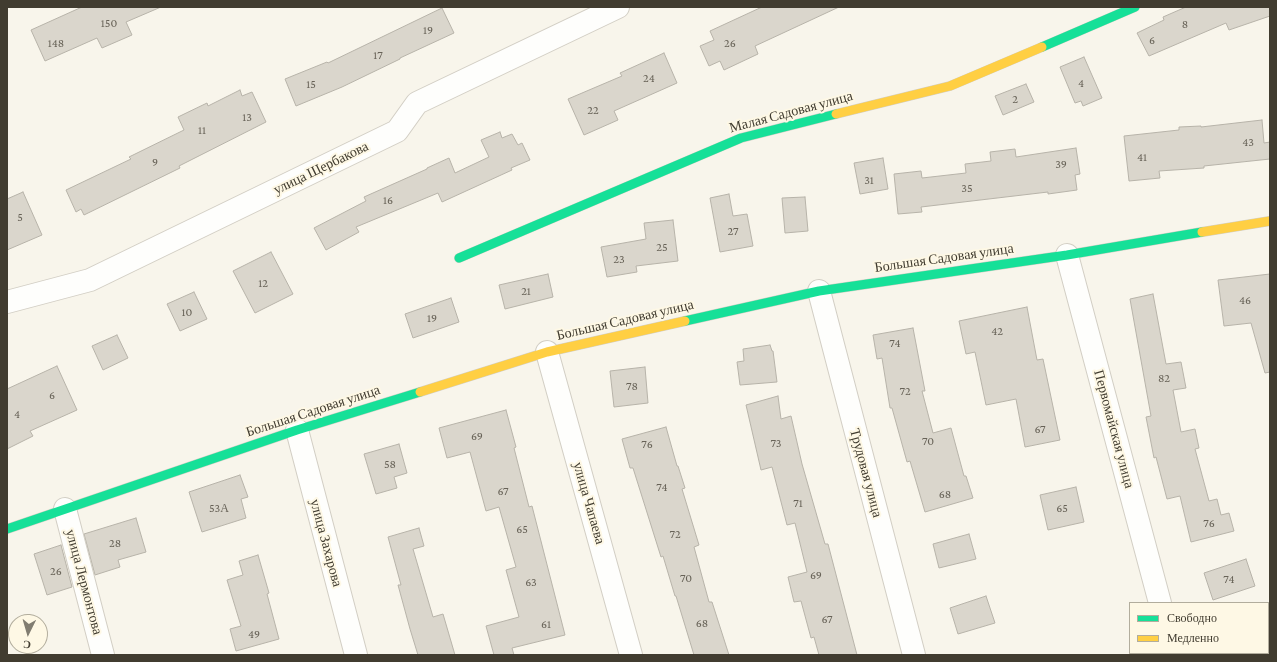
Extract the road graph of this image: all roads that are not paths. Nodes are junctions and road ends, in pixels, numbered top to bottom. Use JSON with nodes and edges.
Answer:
{"nodes":[{"id":1,"x":618,"y":7,"type":"edge"},
{"id":2,"x":1135,"y":7,"type":"edge"},
{"id":3,"x":1270,"y":221,"type":"edge"},
{"id":4,"x":1067,"y":255,"type":"junction"},
{"id":5,"x":459,"y":258,"type":"dead end"},
{"id":6,"x":819,"y":291,"type":"junction"},
{"id":7,"x":7,"y":302,"type":"edge"},
{"id":8,"x":547,"y":352,"type":"junction"},
{"id":9,"x":297,"y":430,"type":"junction"},
{"id":10,"x":65,"y":509,"type":"junction"},
{"id":11,"x":7,"y":529,"type":"edge"},
{"id":12,"x":1160,"y":602,"type":"edge"},
{"id":13,"x":103,"y":655,"type":"edge"},
{"id":14,"x":356,"y":655,"type":"edge"},
{"id":15,"x":632,"y":655,"type":"edge"},
{"id":16,"x":914,"y":655,"type":"edge"}],
"edges":[{"from":1,"to":7,"type":"street","name":"улица Щербакова"},
{"from":2,"to":5,"type":"main road","name":"Малая Садовая улица"},
{"from":3,"to":4,"type":"main road","name":"Большая Садовая улица"},
{"from":4,"to":6,"type":"main road","name":"Большая Садовая улица"},
{"from":4,"to":12,"type":"street","name":"Первомайская улица"},
{"from":6,"to":8,"type":"main road","name":"Большая Садовая улица"},
{"from":6,"to":16,"type":"street","name":"Трудовая улица"},
{"from":8,"to":9,"type":"main road","name":"Большая Садовая улица"},
{"from":8,"to":15,"type":"street","name":"улица Чапаева"},
{"from":9,"to":10,"type":"main road","name":"Большая Садовая улица"},
{"from":9,"to":14,"type":"street","name":"улица Захарова"},
{"from":10,"to":11,"type":"main road","name":"Большая Садовая улица"},
{"from":10,"to":13,"type":"street","name":"улица Лермонтова"}]}
